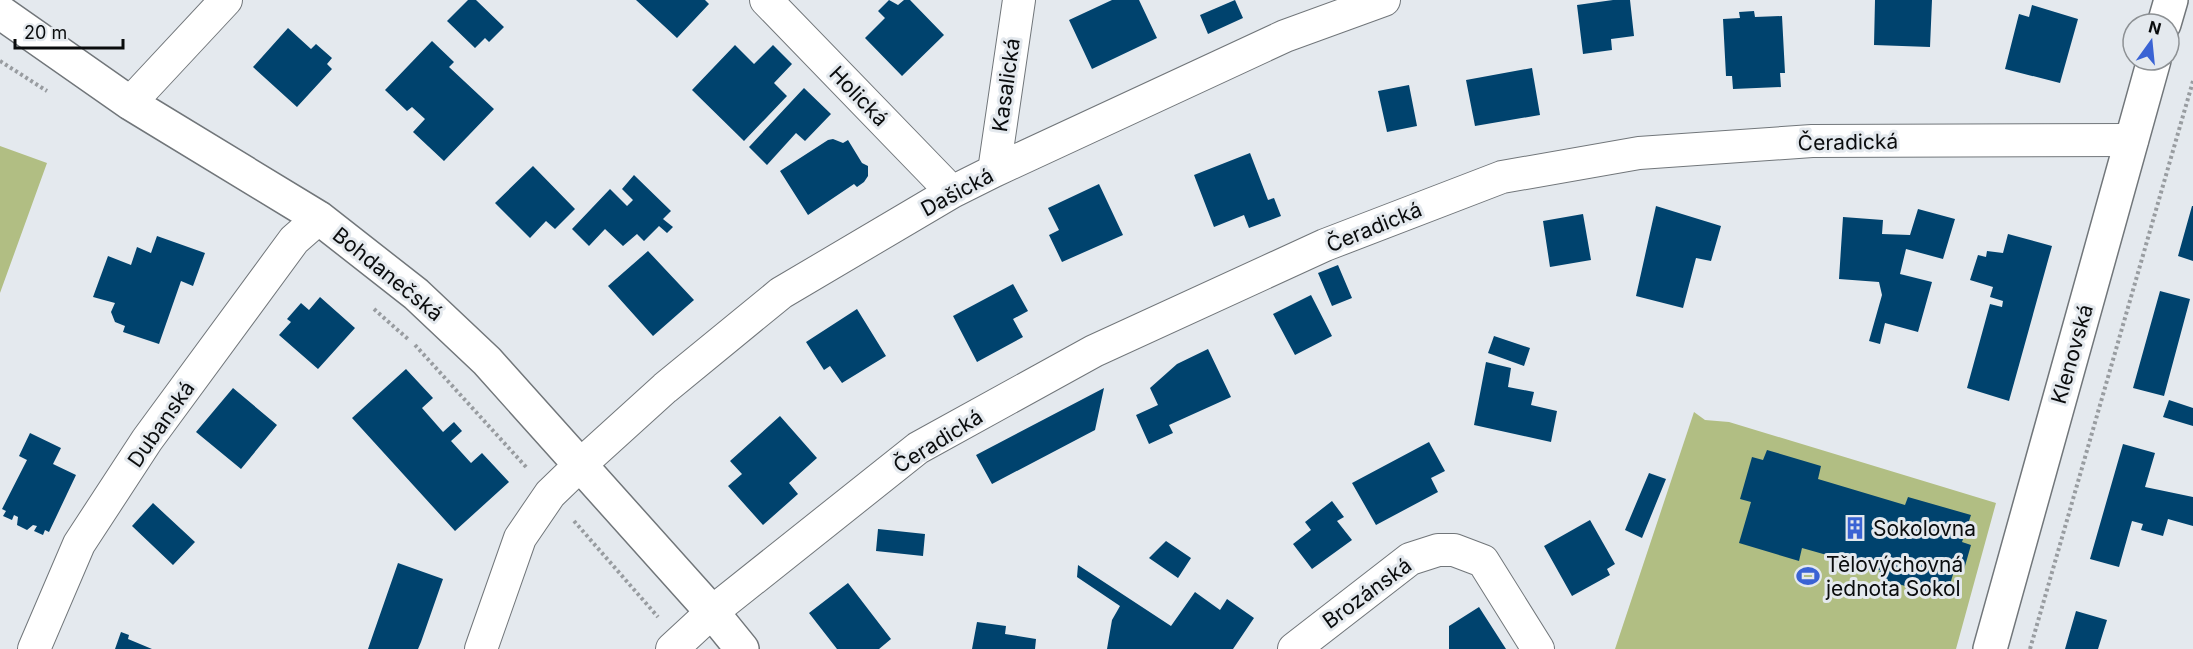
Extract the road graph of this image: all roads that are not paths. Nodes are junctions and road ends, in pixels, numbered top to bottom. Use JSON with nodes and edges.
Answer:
{"nodes":[{"id":1,"x":226,"y":0,"type":"edge"},
{"id":2,"x":766,"y":0,"type":"edge"},
{"id":3,"x":1019,"y":0,"type":"edge"},
{"id":4,"x":1384,"y":0,"type":"edge"},
{"id":5,"x":0,"y":12,"type":"edge"},
{"id":6,"x":2151,"y":72,"type":"edge"},
{"id":7,"x":130,"y":103,"type":"junction"},
{"id":8,"x":2132,"y":140,"type":"junction"},
{"id":9,"x":994,"y":171,"type":"junction"},
{"id":10,"x":952,"y":192,"type":"junction"},
{"id":11,"x":319,"y":218,"type":"junction"},
{"id":12,"x":579,"y":466,"type":"junction"},
{"id":13,"x":712,"y":612,"type":"junction"},
{"id":14,"x":675,"y":645,"type":"edge"},
{"id":15,"x":34,"y":649,"type":"edge"},
{"id":16,"x":481,"y":649,"type":"edge"},
{"id":17,"x":742,"y":649,"type":"edge"},
{"id":18,"x":1294,"y":649,"type":"edge"},
{"id":19,"x":1538,"y":649,"type":"edge"},
{"id":20,"x":1990,"y":649,"type":"edge"}],
"edges":[{"from":1,"to":7,"type":"street"},
{"from":2,"to":10,"type":"street","name":"Holická"},
{"from":3,"to":9,"type":"street","name":"Kasalická"},
{"from":4,"to":9,"type":"street","name":"Dašická"},
{"from":5,"to":7,"type":"street","name":"Bohdanečská"},
{"from":6,"to":8,"type":"street","name":"Klenovská"},
{"from":7,"to":11,"type":"street","name":"Bohdanečská"},
{"from":8,"to":13,"type":"street","name":"Čeradická"},
{"from":8,"to":20,"type":"street","name":"Klenovská"},
{"from":9,"to":10,"type":"street","name":"Dašická"},
{"from":10,"to":12,"type":"street","name":"Dašická"},
{"from":11,"to":12,"type":"street","name":"Bohdanečská"},
{"from":11,"to":15,"type":"street","name":"Dubanská"},
{"from":12,"to":13,"type":"street","name":"Bohdanečská"},
{"from":12,"to":16,"type":"street","name":"Dašická"},
{"from":13,"to":14,"type":"street"},
{"from":13,"to":17,"type":"street","name":"Bohdanečská"},
{"from":18,"to":19,"type":"street","name":"Brozánská"}]}
